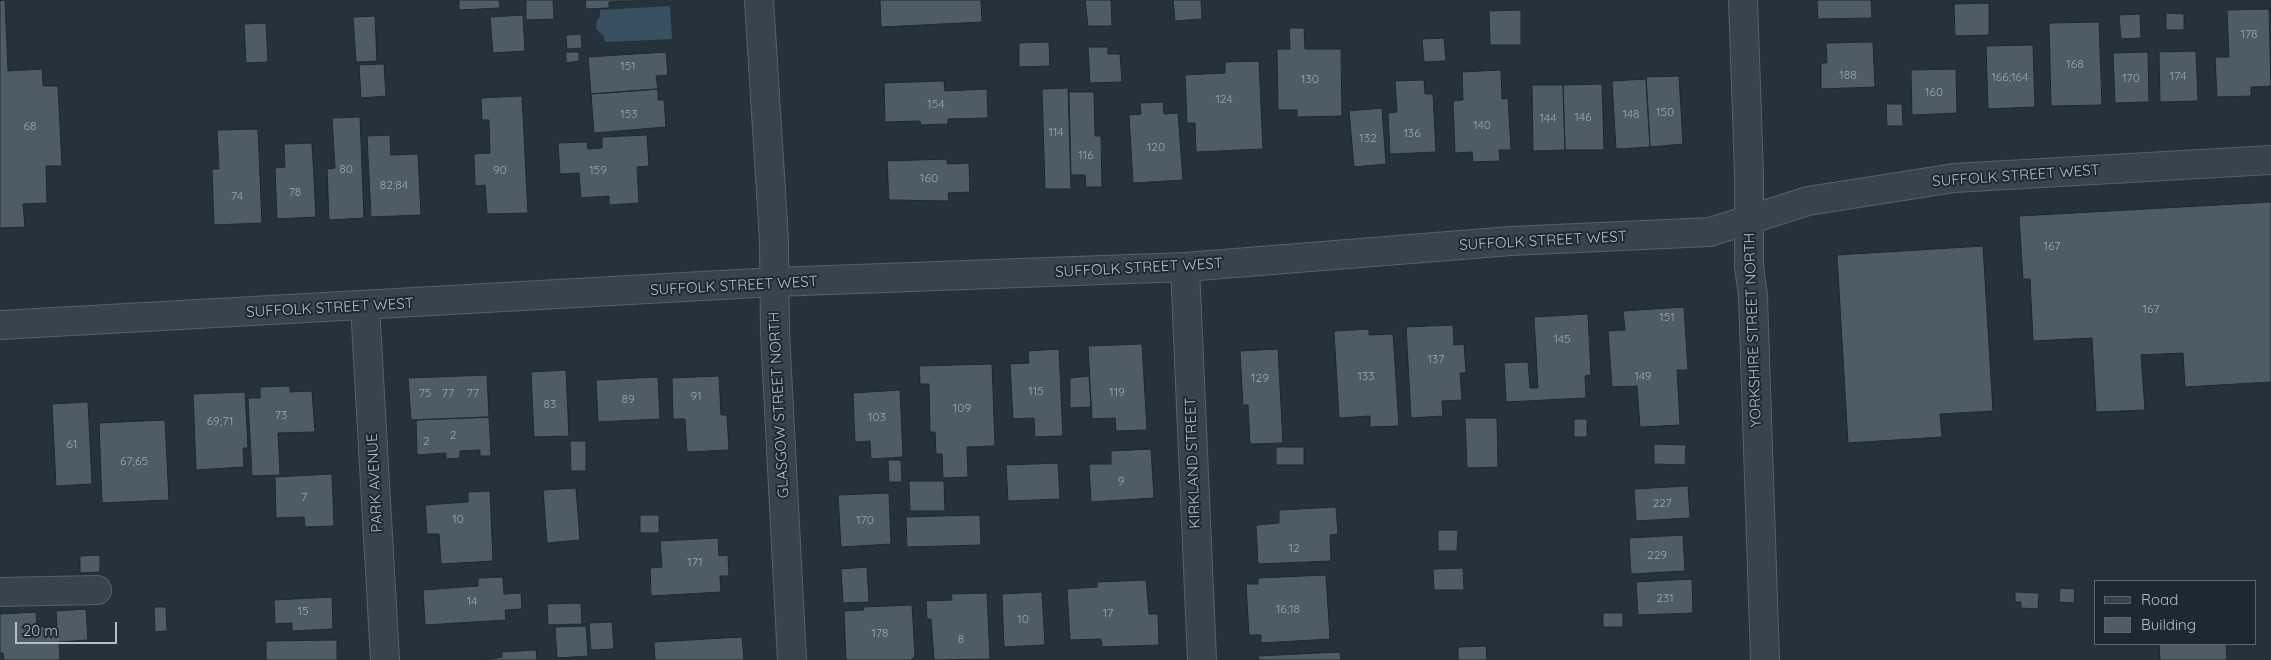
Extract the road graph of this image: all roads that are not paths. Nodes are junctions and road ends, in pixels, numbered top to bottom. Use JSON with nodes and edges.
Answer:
{"nodes":[{"id":1,"x":759,"y":0,"type":"edge"},
{"id":2,"x":1743,"y":0,"type":"edge"},
{"id":3,"x":2271,"y":160,"type":"edge"},
{"id":4,"x":1749,"y":219,"type":"junction"},
{"id":5,"x":1185,"y":267,"type":"junction"},
{"id":6,"x":774,"y":282,"type":"junction"},
{"id":7,"x":365,"y":306,"type":"junction"},
{"id":8,"x":0,"y":325,"type":"edge"},
{"id":9,"x":97,"y":590,"type":"dead end"},
{"id":10,"x":0,"y":592,"type":"edge"},
{"id":11,"x":385,"y":660,"type":"edge"},
{"id":12,"x":792,"y":660,"type":"edge"},
{"id":13,"x":1202,"y":660,"type":"edge"},
{"id":14,"x":1765,"y":660,"type":"edge"}],
"edges":[{"from":1,"to":6,"type":"street","name":"GLASGOW STREET NORTH"},
{"from":2,"to":4,"type":"street","name":"YORKSHIRE STREET NORTH"},
{"from":3,"to":4,"type":"street","name":"SUFFOLK STREET WEST"},
{"from":4,"to":5,"type":"street","name":"SUFFOLK STREET WEST"},
{"from":4,"to":14,"type":"street","name":"YORKSHIRE STREET NORTH"},
{"from":5,"to":6,"type":"street","name":"SUFFOLK STREET WEST"},
{"from":5,"to":13,"type":"street","name":"KIRKLAND STREET"},
{"from":6,"to":7,"type":"street","name":"SUFFOLK STREET WEST"},
{"from":6,"to":12,"type":"street","name":"GLASGOW STREET NORTH"},
{"from":7,"to":8,"type":"street","name":"SUFFOLK STREET WEST"},
{"from":7,"to":11,"type":"street","name":"PARK AVENUE"},
{"from":9,"to":10,"type":"street"}]}
